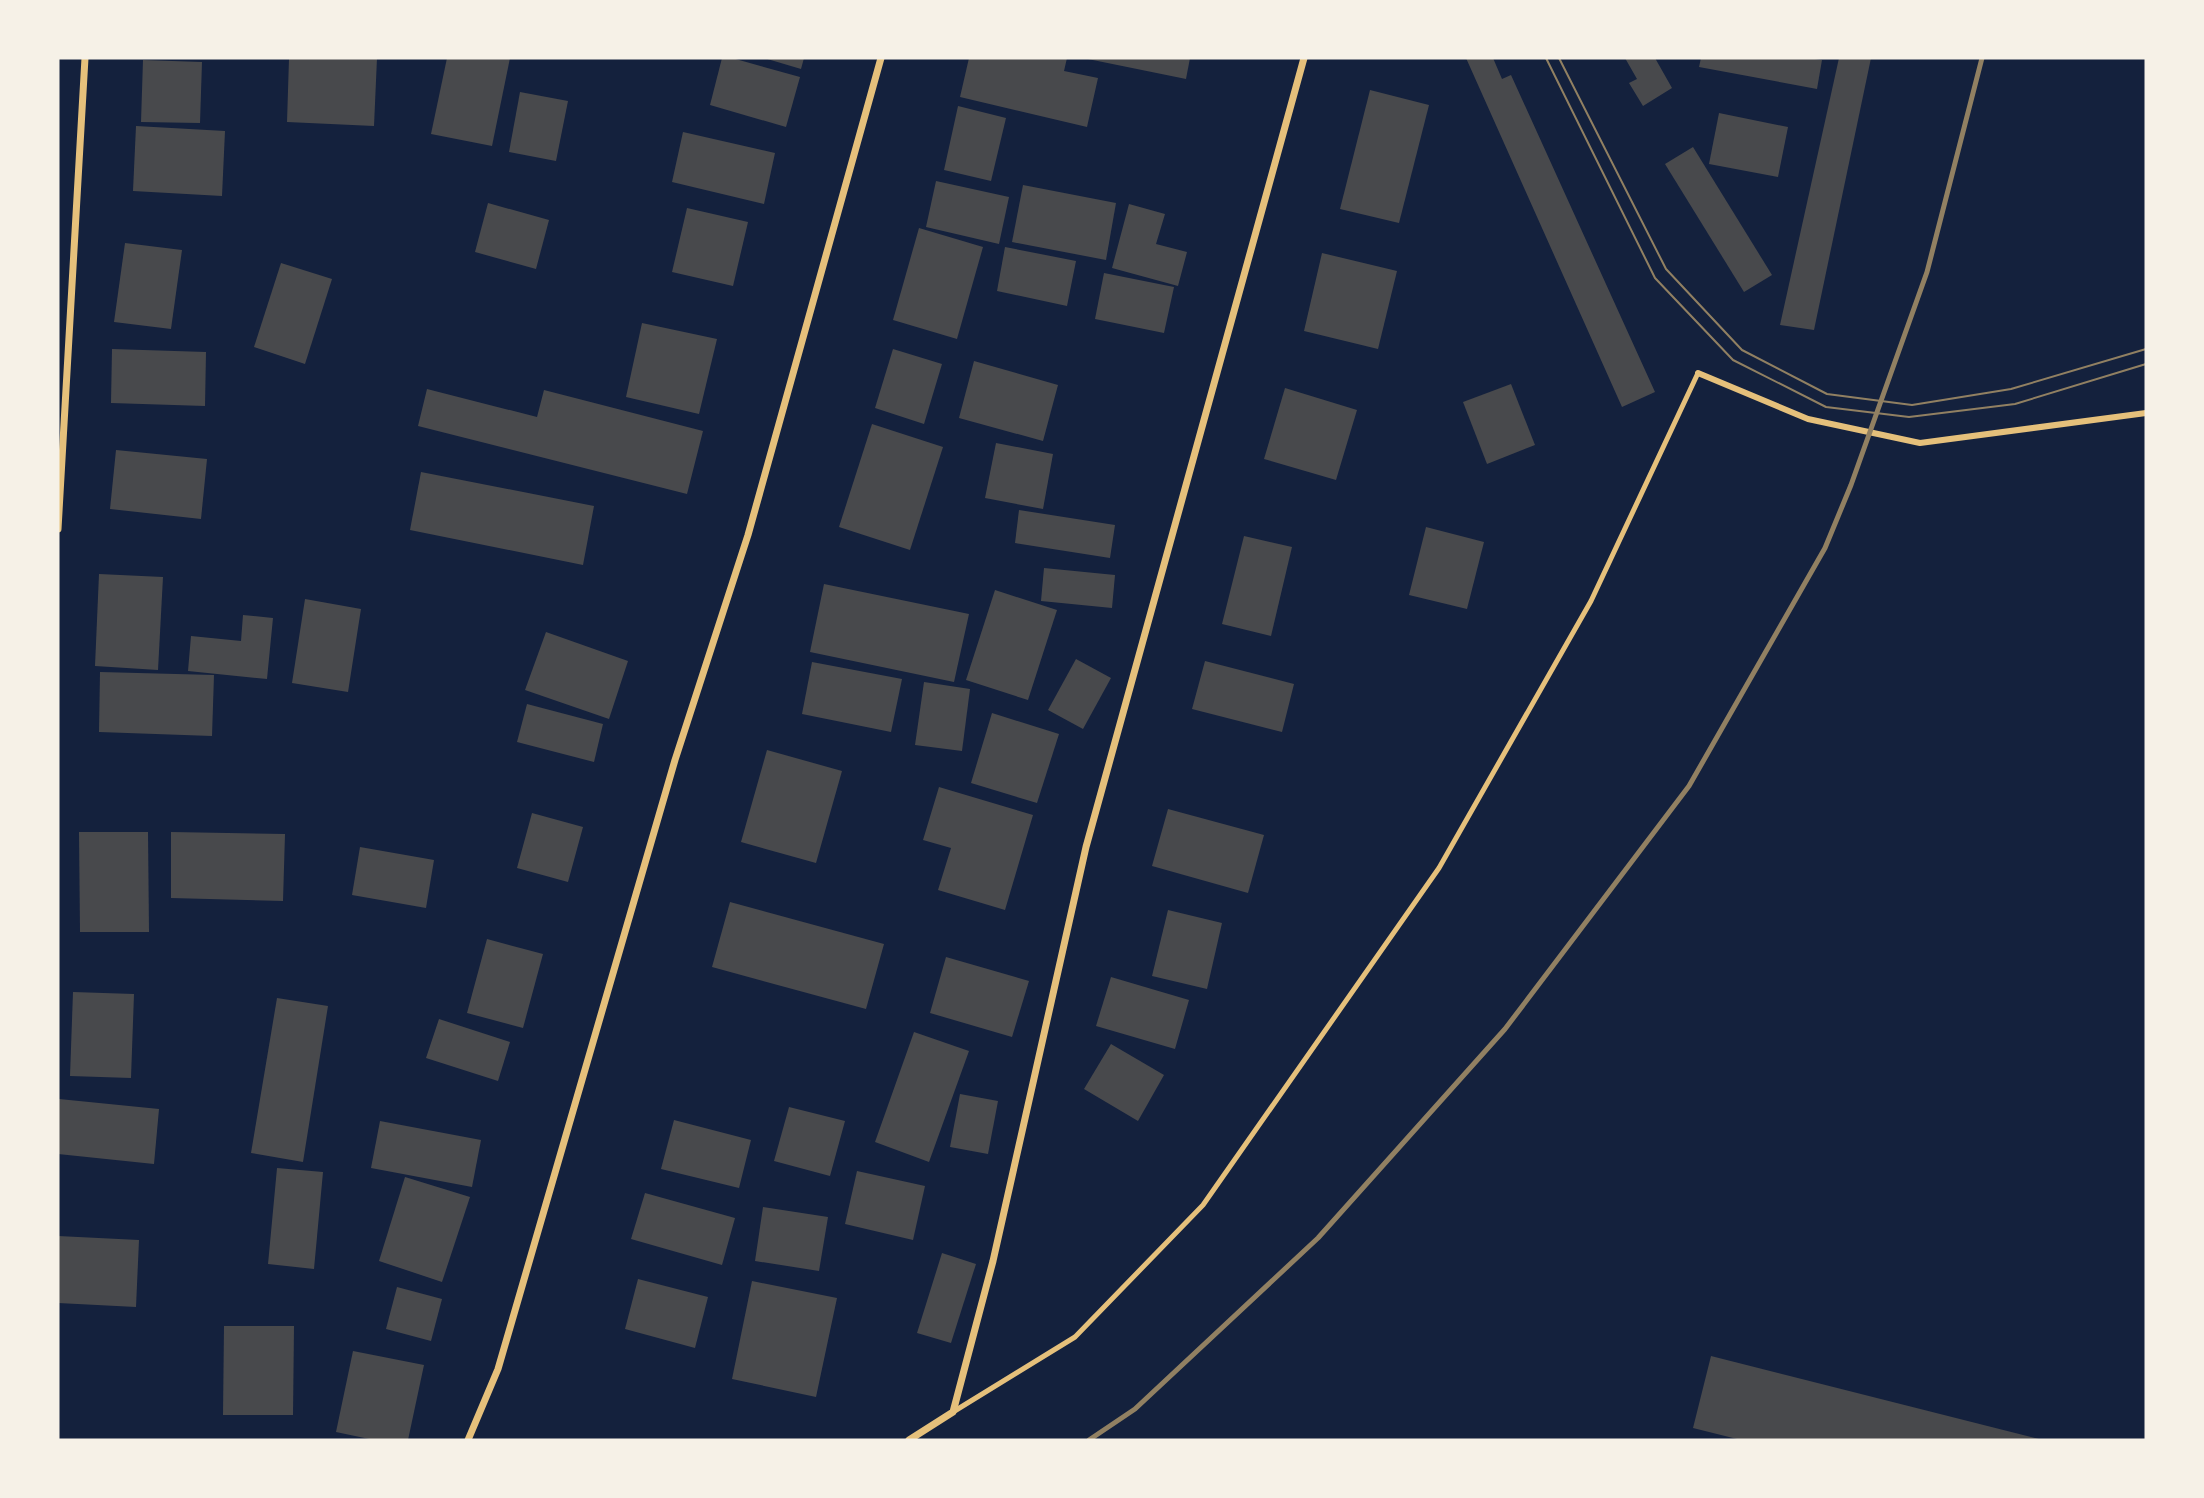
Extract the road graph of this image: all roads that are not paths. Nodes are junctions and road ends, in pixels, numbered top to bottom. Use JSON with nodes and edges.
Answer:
{"nodes":[{"id":1,"x":85,"y":58,"type":"edge"},
{"id":2,"x":881,"y":58,"type":"edge"},
{"id":3,"x":1304,"y":58,"type":"edge"},
{"id":4,"x":1698,"y":373,"type":"joint"},
{"id":5,"x":2146,"y":413,"type":"edge"},
{"id":6,"x":58,"y":529,"type":"edge"},
{"id":7,"x":953,"y":1412,"type":"junction"},
{"id":8,"x":468,"y":1440,"type":"edge"},
{"id":9,"x":909,"y":1440,"type":"edge"}],
"edges":[{"from":1,"to":6,"type":"street"},
{"from":2,"to":8,"type":"street"},
{"from":3,"to":7,"type":"street"},
{"from":4,"to":5,"type":"street"},
{"from":4,"to":7,"type":"lane"},
{"from":7,"to":9,"type":"street"}]}
